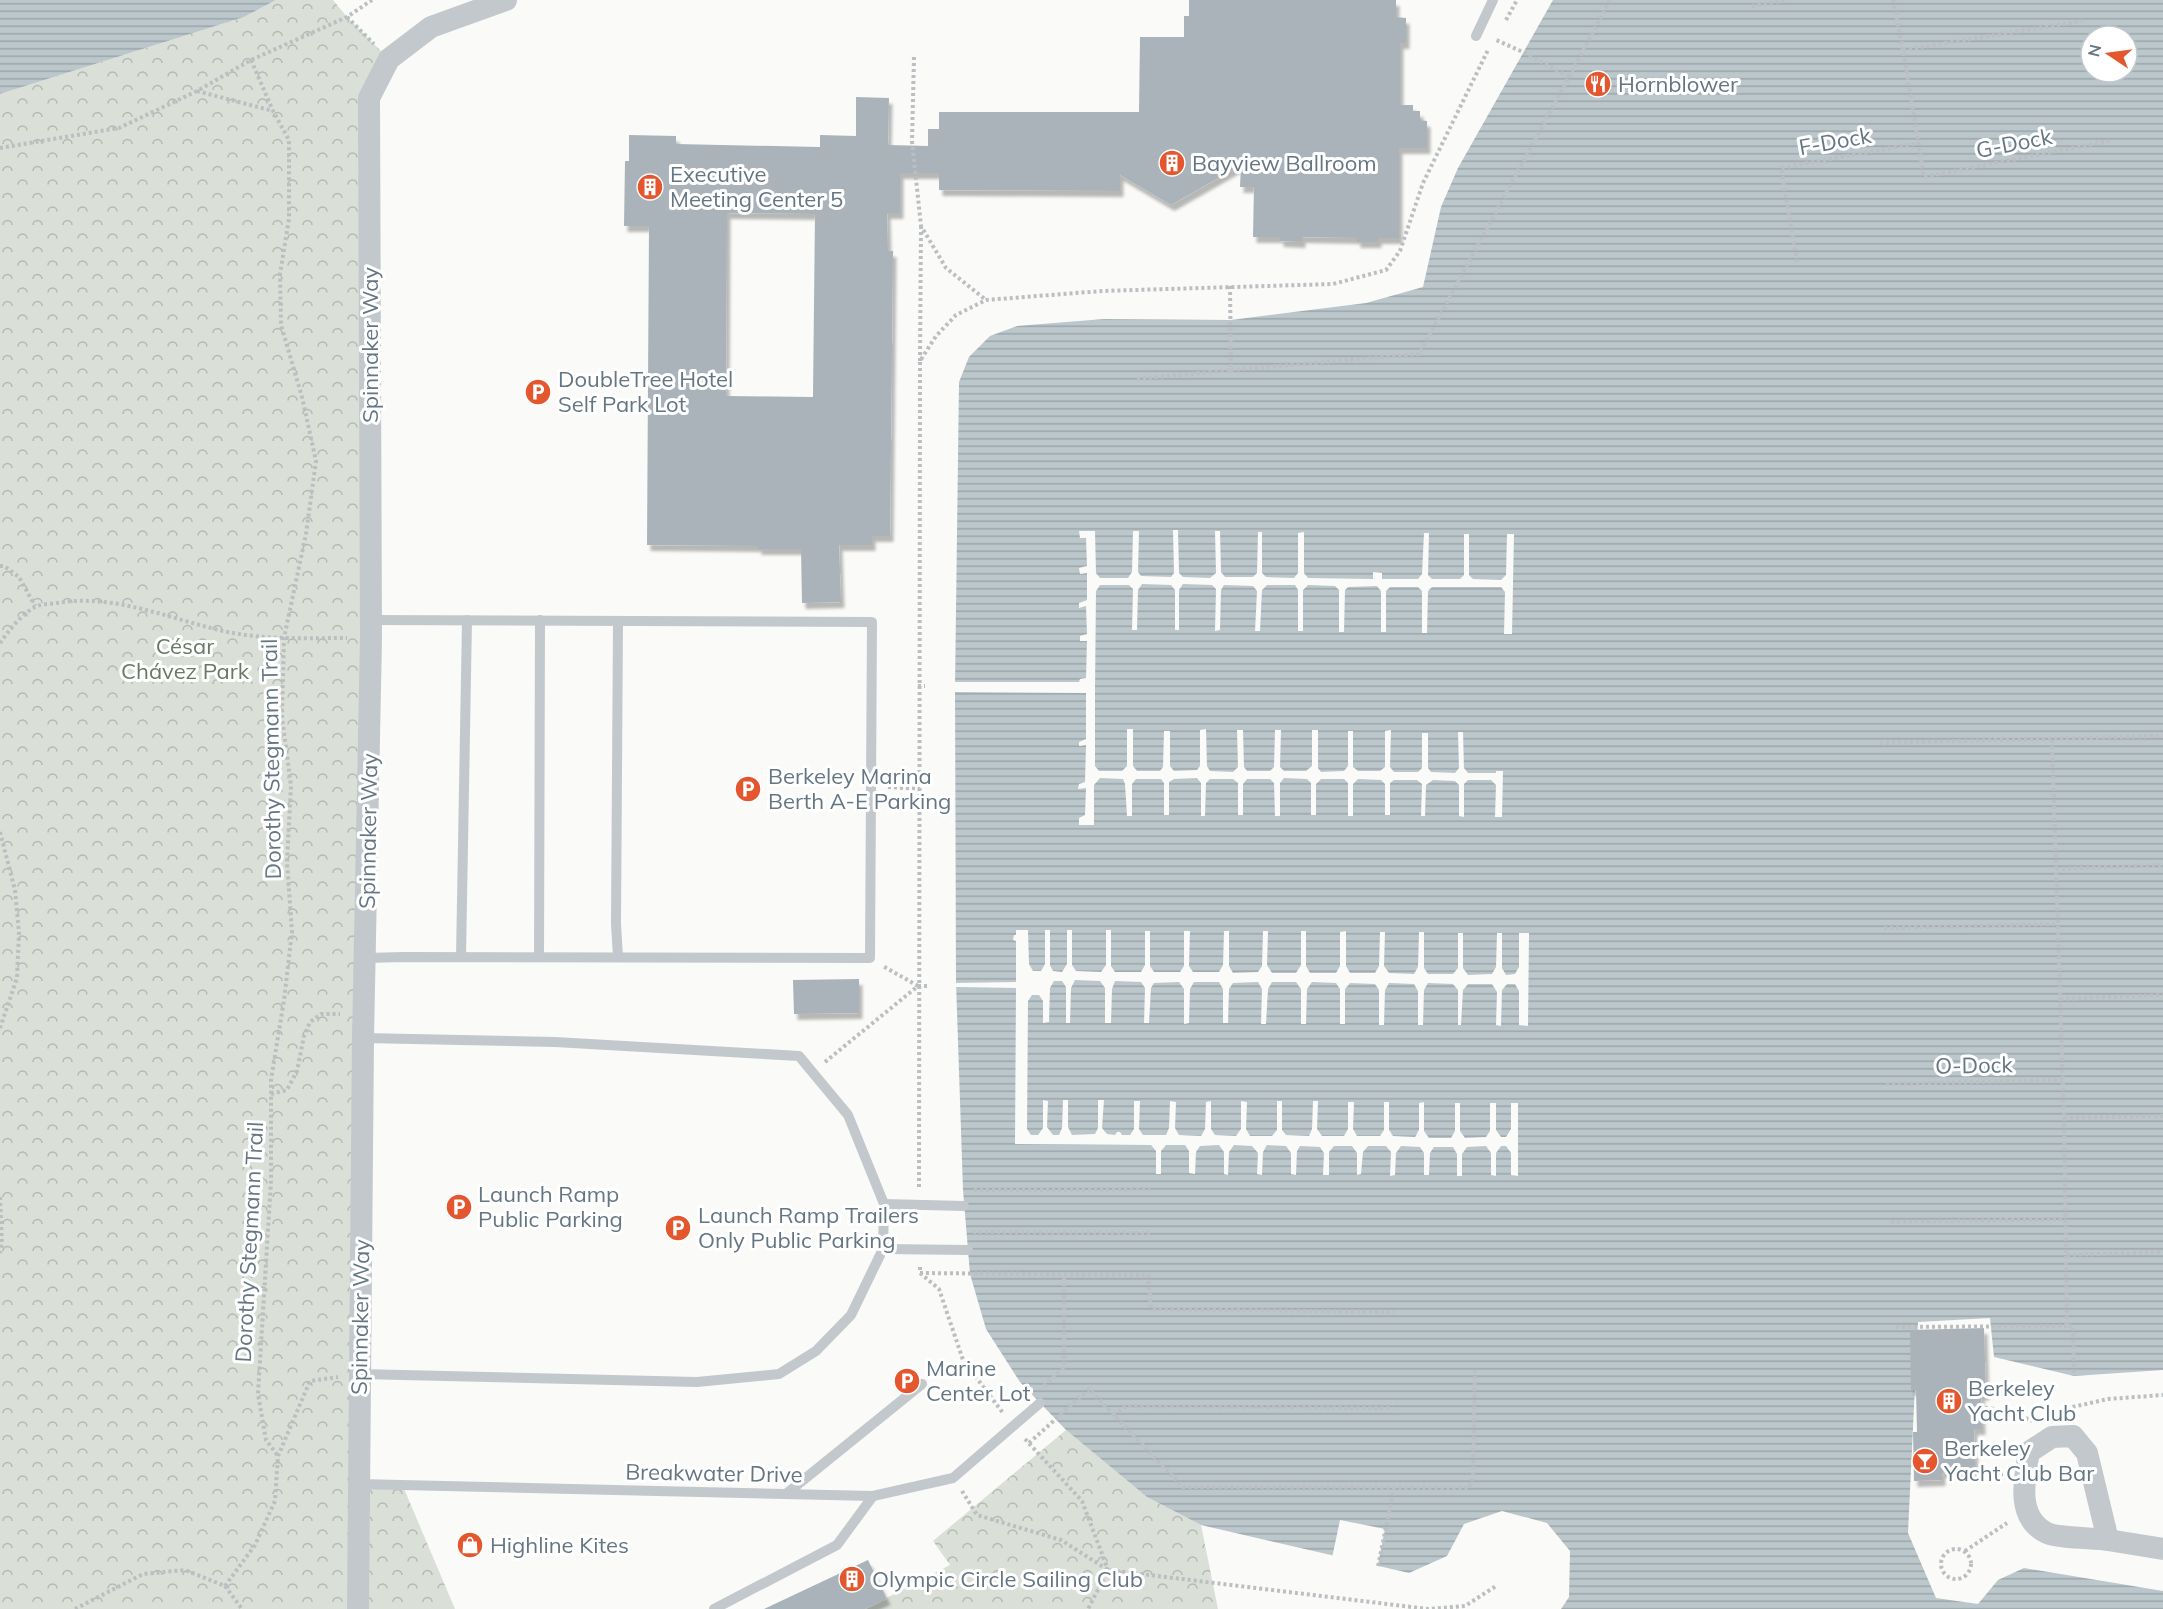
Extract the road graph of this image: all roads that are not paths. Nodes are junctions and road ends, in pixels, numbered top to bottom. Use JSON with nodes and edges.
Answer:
{"nodes":[{"id":1,"x":506,"y":0,"type":"edge"},
{"id":2,"x":1493,"y":0,"type":"edge"},
{"id":3,"x":1476,"y":36,"type":"dead end"},
{"id":4,"x":467,"y":620,"type":"junction"},
{"id":5,"x":540,"y":620,"type":"junction"},
{"id":6,"x":618,"y":621,"type":"junction"},
{"id":7,"x":371,"y":629,"type":"junction"},
{"id":8,"x":461,"y":957,"type":"junction"},
{"id":9,"x":539,"y":957,"type":"junction"},
{"id":10,"x":618,"y":957,"type":"junction"},
{"id":11,"x":365,"y":958,"type":"junction"},
{"id":12,"x":363,"y":1038,"type":"junction"},
{"id":13,"x":884,"y":1204,"type":"junction"},
{"id":14,"x":964,"y":1206,"type":"dead end"},
{"id":15,"x":883,"y":1249,"type":"junction"},
{"id":16,"x":968,"y":1250,"type":"dead end"},
{"id":17,"x":359,"y":1374,"type":"junction"},
{"id":18,"x":922,"y":1384,"type":"dead end"},
{"id":19,"x":1040,"y":1403,"type":"dead end"},
{"id":20,"x":358,"y":1484,"type":"junction"},
{"id":21,"x":786,"y":1494,"type":"junction"},
{"id":22,"x":873,"y":1496,"type":"junction"},
{"id":23,"x":2108,"y":1540,"type":"junction"},
{"id":24,"x":2163,"y":1549,"type":"edge"},
{"id":25,"x":358,"y":1609,"type":"edge"},
{"id":26,"x":714,"y":1609,"type":"edge"}],
"edges":[{"from":1,"to":7,"type":"street","name":"Spinnaker Way"},
{"from":2,"to":3,"type":"lane"},
{"from":4,"to":5,"type":"lane"},
{"from":4,"to":7,"type":"lane"},
{"from":4,"to":8,"type":"lane"},
{"from":5,"to":6,"type":"lane"},
{"from":5,"to":9,"type":"lane"},
{"from":6,"to":10,"type":"lane"},
{"from":6,"to":10,"type":"lane"},
{"from":7,"to":11,"type":"street","name":"Spinnaker Way"},
{"from":8,"to":9,"type":"lane"},
{"from":8,"to":11,"type":"lane"},
{"from":9,"to":10,"type":"lane"},
{"from":11,"to":12,"type":"street","name":"Spinnaker Way"},
{"from":12,"to":13,"type":"lane"},
{"from":12,"to":17,"type":"street","name":"Spinnaker Way"},
{"from":13,"to":14,"type":"lane"},
{"from":13,"to":15,"type":"lane"},
{"from":15,"to":16,"type":"lane"},
{"from":15,"to":17,"type":"lane"},
{"from":17,"to":20,"type":"street","name":"Spinnaker Way"},
{"from":18,"to":21,"type":"lane"},
{"from":19,"to":22,"type":"lane","name":"Breakwater Drive"},
{"from":20,"to":21,"type":"lane","name":"Breakwater Drive"},
{"from":20,"to":25,"type":"street","name":"Spinnaker Way"},
{"from":21,"to":22,"type":"lane","name":"Breakwater Drive"},
{"from":22,"to":26,"type":"lane"},
{"from":23,"to":23,"type":"street"},
{"from":23,"to":24,"type":"street"}]}
